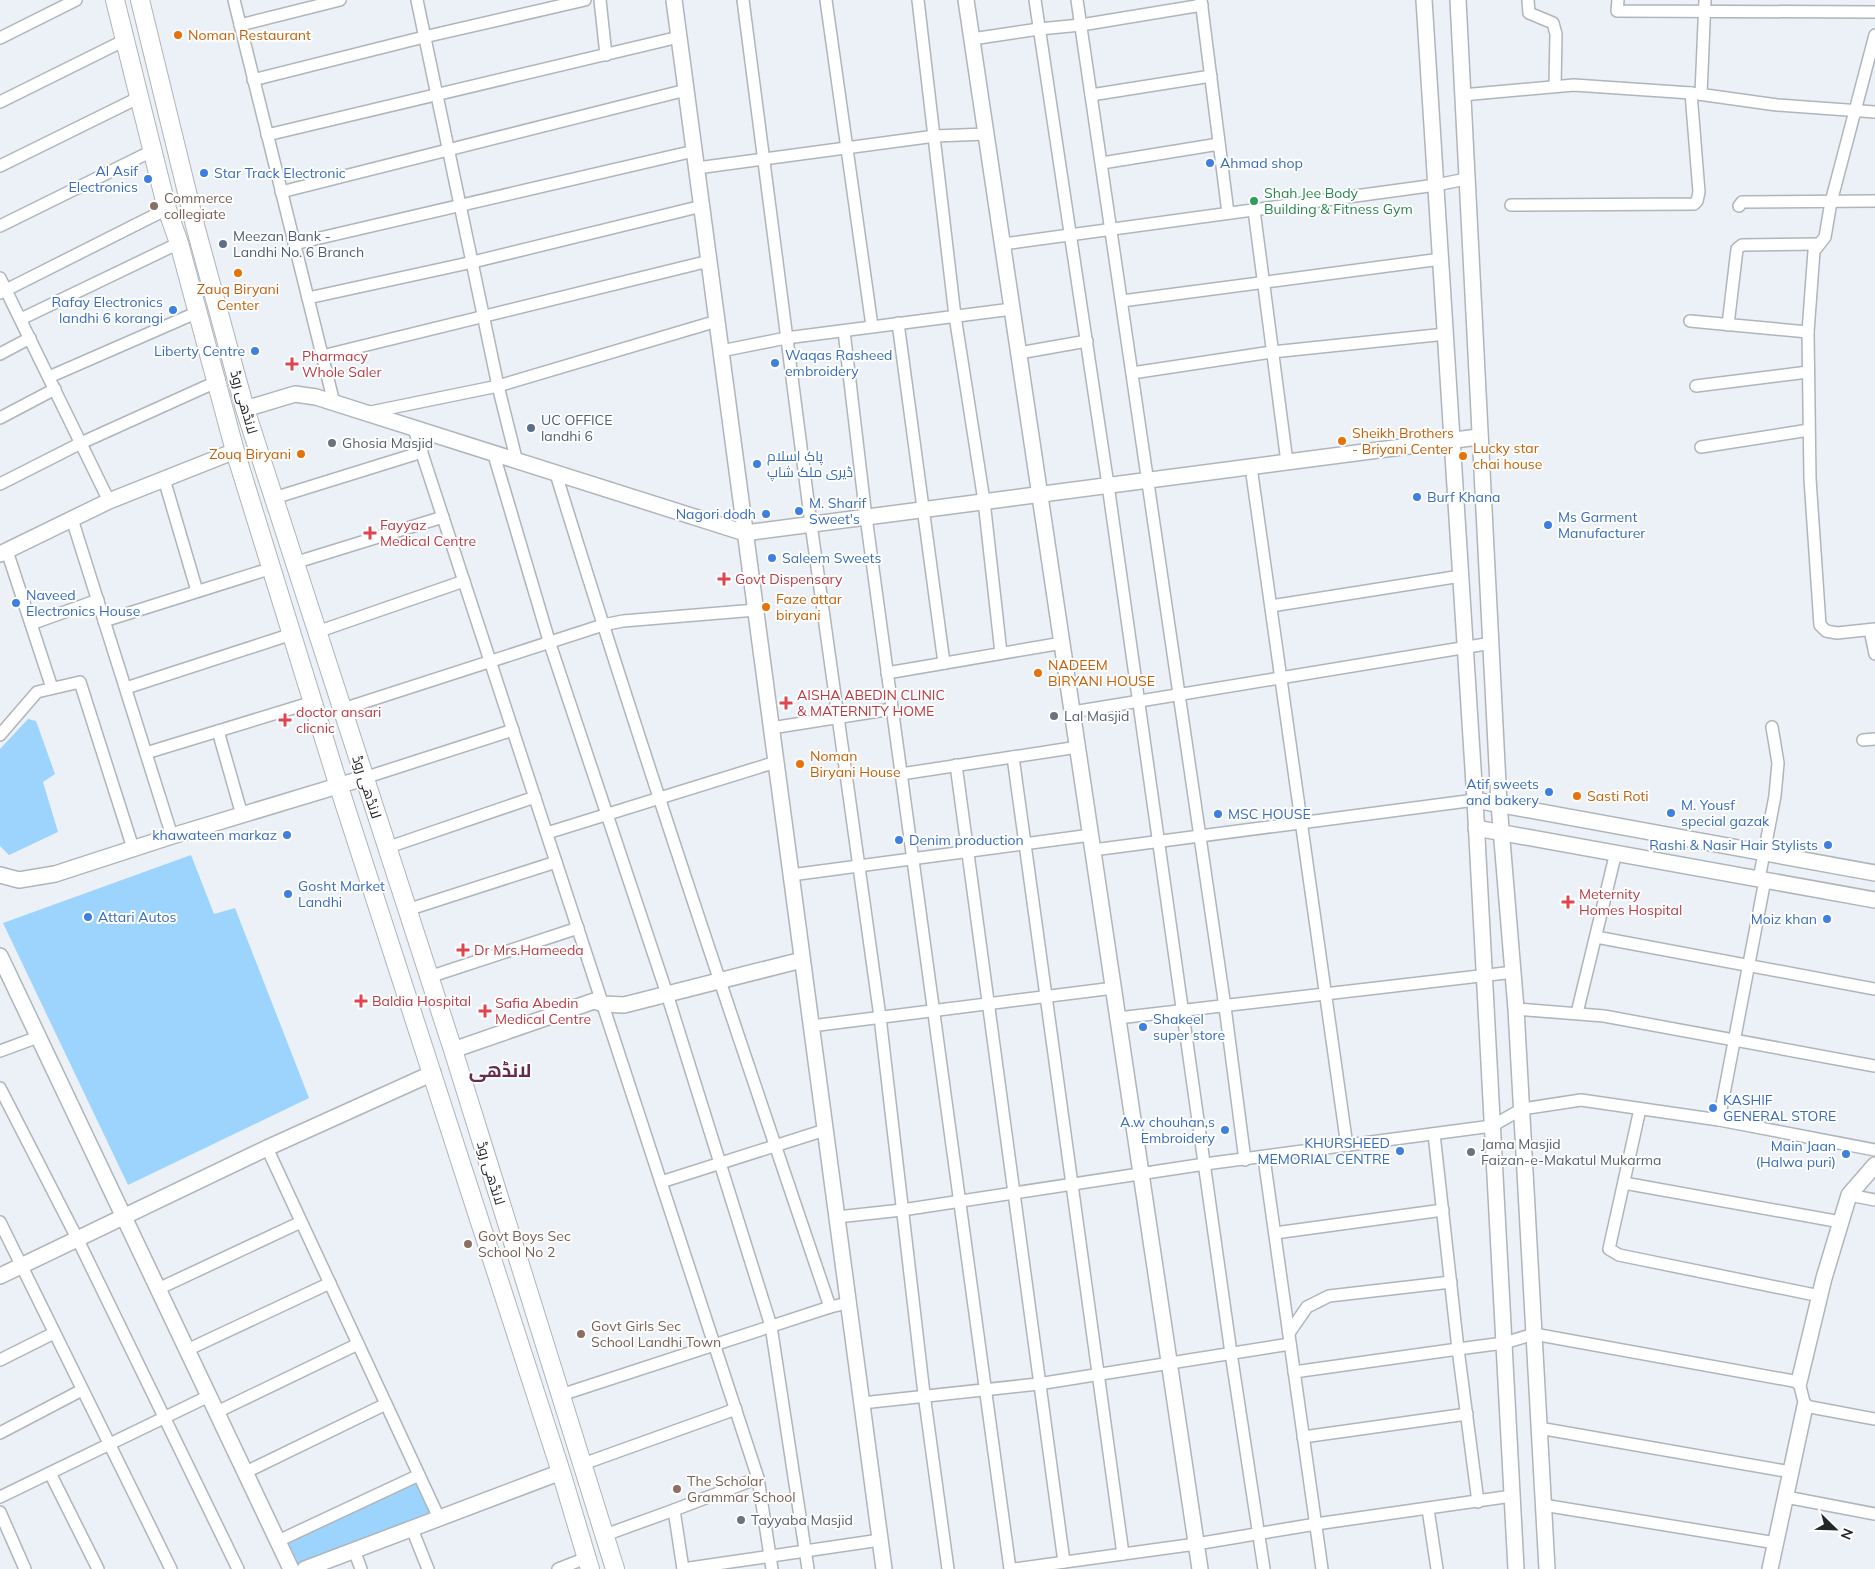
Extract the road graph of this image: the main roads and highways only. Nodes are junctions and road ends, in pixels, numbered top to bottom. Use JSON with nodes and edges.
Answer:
{"nodes":[{"id":1,"x":115,"y":0,"type":"edge"},
{"id":2,"x":140,"y":0,"type":"edge"},
{"id":3,"x":588,"y":1563,"type":"edge"},
{"id":4,"x":615,"y":1569,"type":"edge"}],
"edges":[{"from":1,"to":3,"type":"main road","name":"لانڈھی روڈ"},
{"from":2,"to":4,"type":"main road","name":"لانڈھی روڈ"}]}
